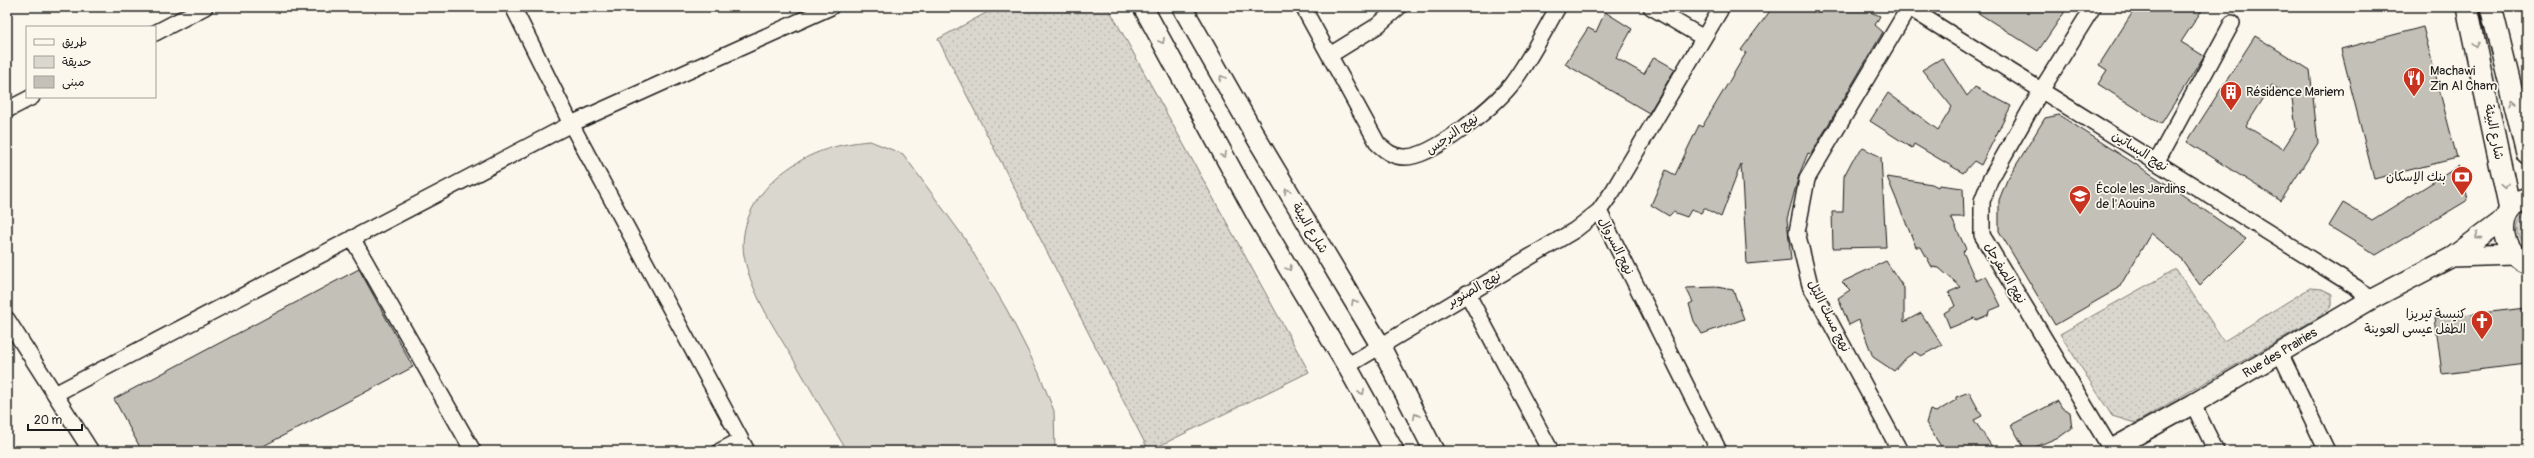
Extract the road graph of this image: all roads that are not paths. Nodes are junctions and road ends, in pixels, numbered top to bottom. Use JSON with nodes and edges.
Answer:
{"nodes":[{"id":1,"x":205,"y":7,"type":"edge"},
{"id":2,"x":513,"y":7,"type":"edge"},
{"id":3,"x":831,"y":7,"type":"edge"},
{"id":4,"x":1143,"y":7,"type":"edge"},
{"id":5,"x":1182,"y":7,"type":"edge"},
{"id":6,"x":1303,"y":7,"type":"edge"},
{"id":7,"x":1399,"y":7,"type":"edge"},
{"id":8,"x":1558,"y":7,"type":"edge"},
{"id":9,"x":1651,"y":7,"type":"edge"},
{"id":10,"x":1722,"y":7,"type":"edge"},
{"id":11,"x":1908,"y":7,"type":"edge"},
{"id":12,"x":2093,"y":7,"type":"edge"},
{"id":13,"x":2467,"y":7,"type":"edge"},
{"id":14,"x":2491,"y":7,"type":"edge"},
{"id":15,"x":2232,"y":23,"type":"dead end"},
{"id":16,"x":156,"y":32,"type":"edge"},
{"id":17,"x":1702,"y":37,"type":"junction"},
{"id":18,"x":1330,"y":55,"type":"junction"},
{"id":19,"x":2042,"y":89,"type":"junction"},
{"id":20,"x":30,"y":98,"type":"edge"},
{"id":21,"x":7,"y":110,"type":"edge"},
{"id":22,"x":571,"y":124,"type":"junction"},
{"id":23,"x":2527,"y":153,"type":"edge"},
{"id":24,"x":2156,"y":161,"type":"junction"},
{"id":25,"x":2527,"y":198,"type":"edge"},
{"id":26,"x":1599,"y":211,"type":"junction"},
{"id":27,"x":2508,"y":213,"type":"junction"},
{"id":28,"x":352,"y":238,"type":"junction"},
{"id":29,"x":2452,"y":258,"type":"junction"},
{"id":30,"x":2523,"y":262,"type":"edge"},
{"id":31,"x":1467,"y":293,"type":"junction"},
{"id":32,"x":2370,"y":300,"type":"junction"},
{"id":33,"x":7,"y":320,"type":"edge"},
{"id":34,"x":1380,"y":345,"type":"junction"},
{"id":35,"x":2280,"y":353,"type":"junction"},
{"id":36,"x":1347,"y":366,"type":"junction"},
{"id":37,"x":55,"y":394,"type":"junction"},
{"id":38,"x":2193,"y":404,"type":"junction"},
{"id":39,"x":744,"y":445,"type":"edge"},
{"id":40,"x":2111,"y":450,"type":"edge"},
{"id":41,"x":91,"y":451,"type":"edge"},
{"id":42,"x":472,"y":451,"type":"edge"},
{"id":43,"x":720,"y":451,"type":"edge"},
{"id":44,"x":1394,"y":451,"type":"edge"},
{"id":45,"x":1434,"y":451,"type":"edge"},
{"id":46,"x":1551,"y":451,"type":"edge"},
{"id":47,"x":1719,"y":451,"type":"edge"},
{"id":48,"x":1900,"y":451,"type":"edge"},
{"id":49,"x":2216,"y":451,"type":"edge"},
{"id":50,"x":2328,"y":451,"type":"edge"}],
"edges":[{"from":1,"to":16,"type":"street"},
{"from":2,"to":22,"type":"street"},
{"from":3,"to":22,"type":"street"},
{"from":4,"to":36,"type":"street","one_way":true},
{"from":34,"to":5,"type":"street","name":"شارع البيئة","one_way":true},
{"from":6,"to":18,"type":"street","name":"نهج النرجس"},
{"from":7,"to":18,"type":"street"},
{"from":8,"to":18,"type":"street","name":"نهج النرجس"},
{"from":9,"to":17,"type":"street"},
{"from":10,"to":17,"type":"street","name":"نهج السروال"},
{"from":11,"to":19,"type":"street","name":"نهج البساتين"},
{"from":11,"to":48,"type":"street","name":"نهج مسك الليل"},
{"from":12,"to":19,"type":"street","name":"نهج الصفرجل"},
{"from":13,"to":27,"type":"main road","name":"شارع البيئة","one_way":true},
{"from":23,"to":14,"type":"main road","name":"شارع البيئة","one_way":true},
{"from":15,"to":24,"type":"street"},
{"from":17,"to":26,"type":"street","name":"نهج السروال"},
{"from":19,"to":24,"type":"street","name":"نهج البساتين"},
{"from":19,"to":40,"type":"street","name":"نهج الصفرجل"},
{"from":20,"to":21,"type":"street"},
{"from":22,"to":28,"type":"street"},
{"from":22,"to":39,"type":"street"},
{"from":24,"to":32,"type":"street","name":"نهج البساتين"},
{"from":25,"to":27,"type":"main road"},
{"from":26,"to":31,"type":"street","name":"نهج الصنوبر"},
{"from":26,"to":47,"type":"street","name":"نهج السروال"},
{"from":27,"to":29,"type":"street","name":"Rue des Prairies","one_way":true},
{"from":27,"to":30,"type":"main road","name":"شارع البيئة"},
{"from":28,"to":37,"type":"street"},
{"from":28,"to":42,"type":"street"},
{"from":29,"to":30,"type":"street","name":"Rue des Prairies"},
{"from":29,"to":32,"type":"street","name":"Rue des Prairies"},
{"from":31,"to":34,"type":"street","name":"نهج الصنوبر"},
{"from":31,"to":46,"type":"street"},
{"from":32,"to":35,"type":"street","name":"Rue des Prairies"},
{"from":33,"to":37,"type":"street"},
{"from":34,"to":36,"type":"street","name":"نهج الصنوبر"},
{"from":45,"to":34,"type":"street","name":"شارع البيئة","one_way":true},
{"from":35,"to":38,"type":"street","name":"Rue des Prairies"},
{"from":35,"to":50,"type":"street"},
{"from":36,"to":44,"type":"street","one_way":true},
{"from":37,"to":41,"type":"street"},
{"from":38,"to":40,"type":"street","name":"Rue des Prairies"},
{"from":38,"to":49,"type":"street"},
{"from":39,"to":43,"type":"street"}]}
